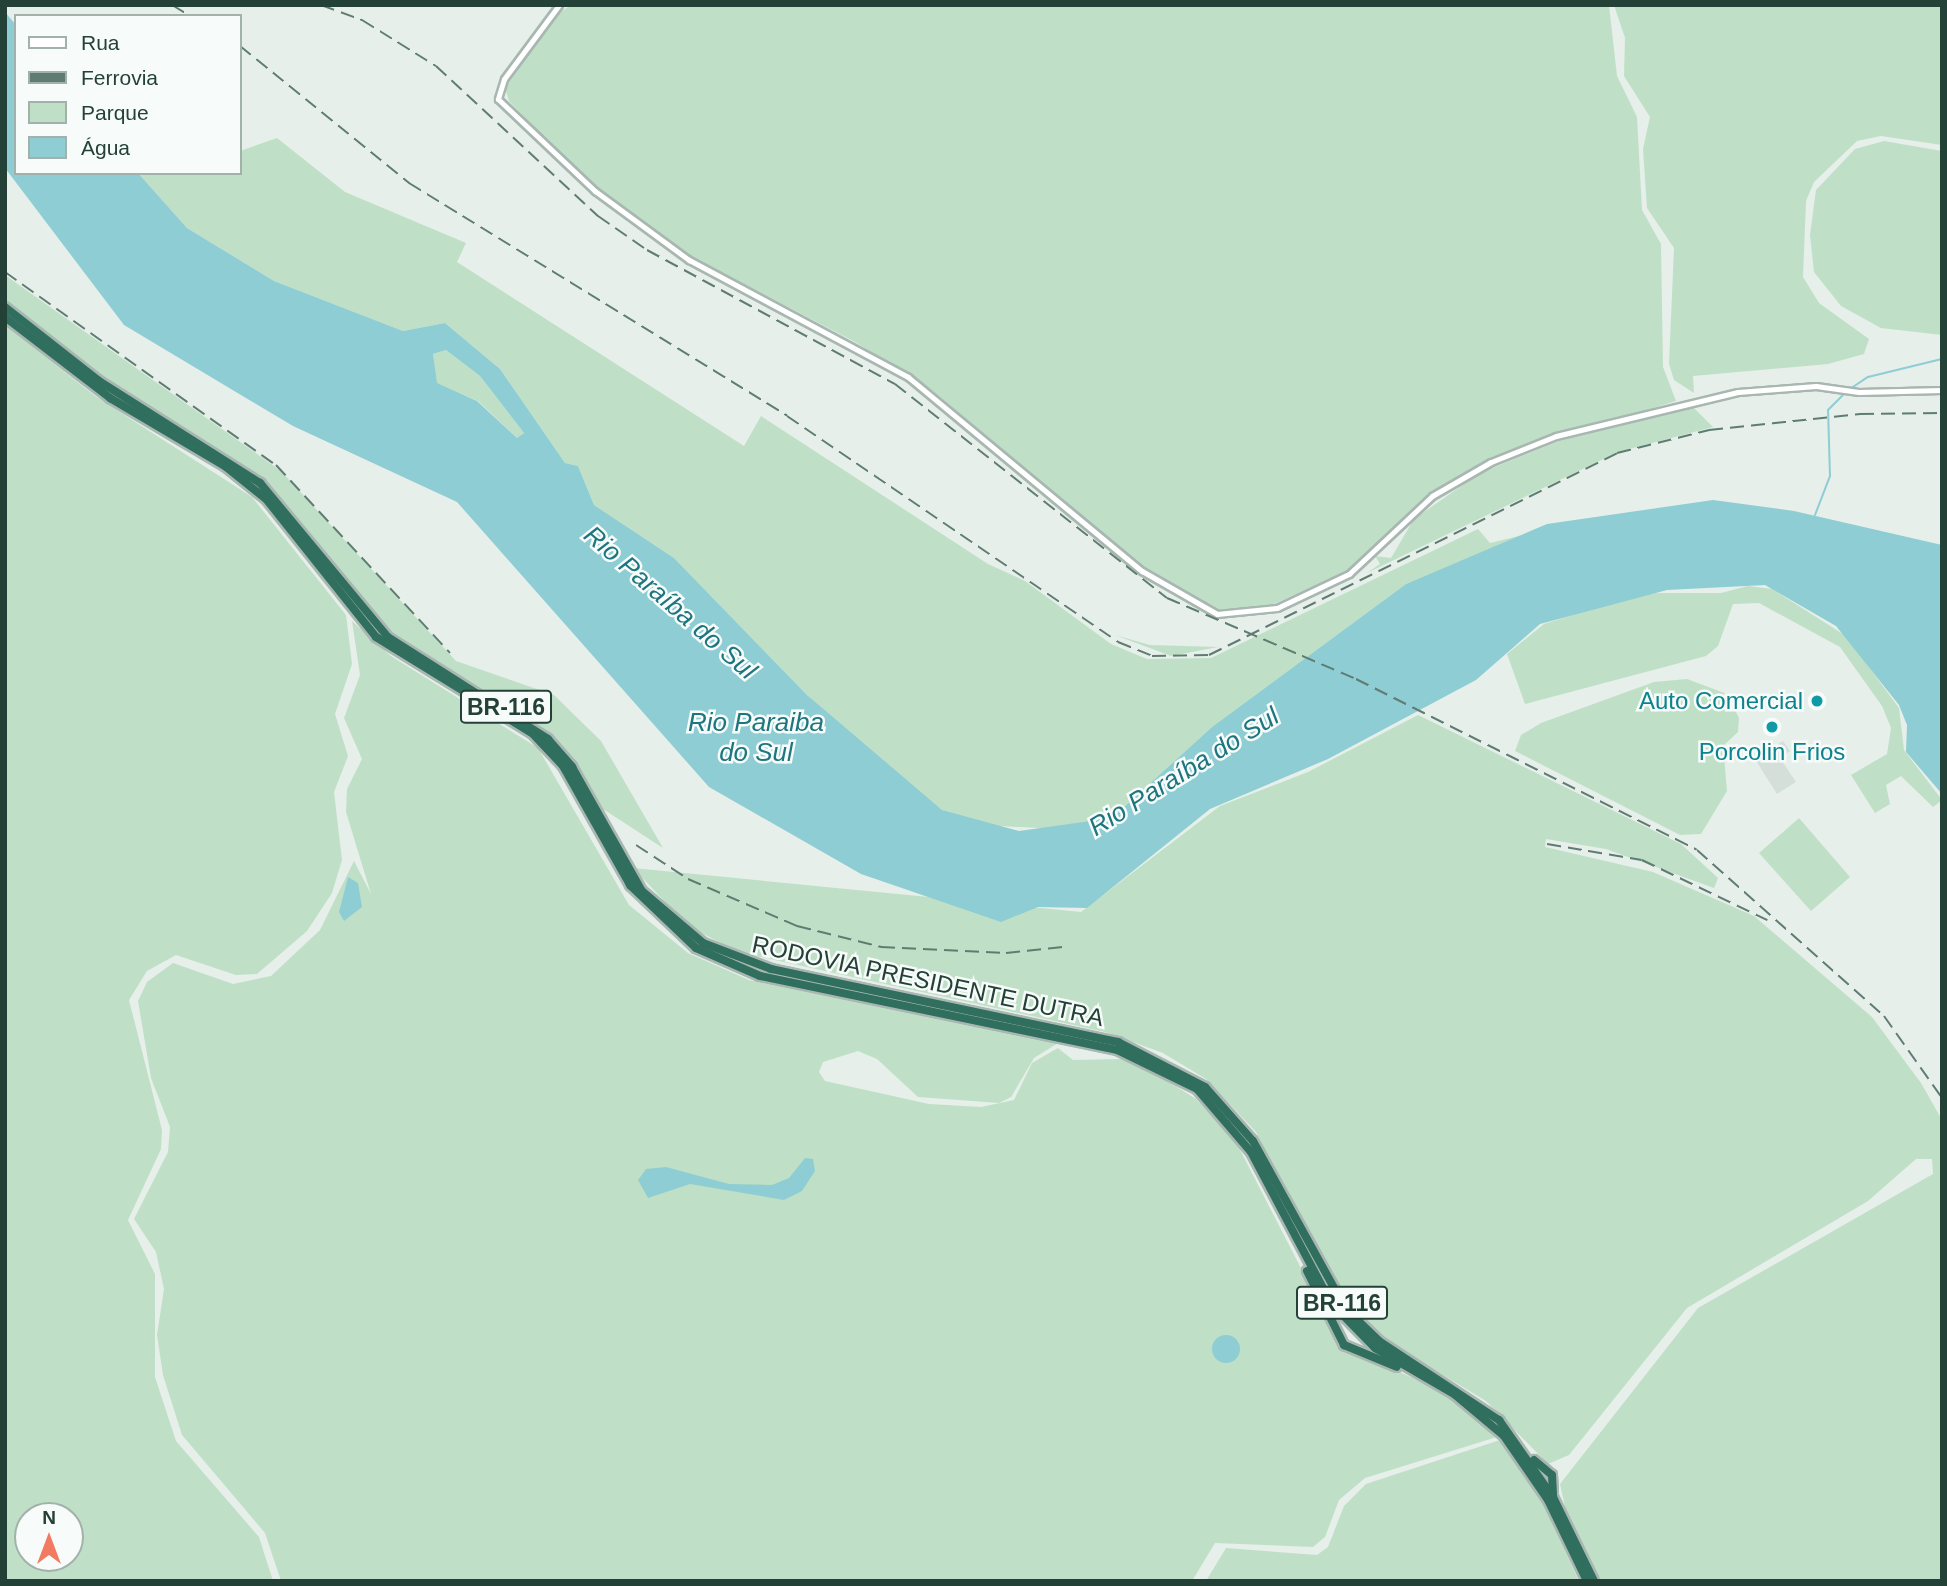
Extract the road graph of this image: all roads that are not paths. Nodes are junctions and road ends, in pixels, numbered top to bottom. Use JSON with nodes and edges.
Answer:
{"nodes":[{"id":1,"x":559,"y":5,"type":"edge"},
{"id":2,"x":5,"y":307,"type":"edge"},
{"id":3,"x":5,"y":317,"type":"edge"},
{"id":4,"x":1942,"y":390,"type":"edge"},
{"id":5,"x":1027,"y":1025,"type":"junction"},
{"id":6,"x":1090,"y":1039,"type":"junction"},
{"id":7,"x":1301,"y":1251,"type":"junction"},
{"id":8,"x":1421,"y":1375,"type":"junction"},
{"id":9,"x":1587,"y":1581,"type":"edge"},
{"id":10,"x":1594,"y":1581,"type":"edge"}],
"edges":[{"from":1,"to":4,"type":"street"},
{"from":2,"to":5,"type":"highway","name":"RODOVIA PRESIDENTE DUTRA","number":"BR-116"},
{"from":3,"to":5,"type":"highway","name":"RODOVIA PRESIDENTE DUTRA","number":"BR-116"},
{"from":5,"to":6,"type":"highway","name":"RODOVIA PRESIDENTE DUTRA","number":"BR-116"},
{"from":6,"to":7,"type":"highway","name":"RODOVIA PRESIDENTE DUTRA","number":"BR-116"},
{"from":6,"to":10,"type":"highway","name":"RODOVIA PRESIDENTE DUTRA","number":"BR-116"},
{"from":7,"to":8,"type":"highway","name":"RODOVIA PRESIDENTE DUTRA","number":"BR-116"},
{"from":7,"to":8,"type":"highway"},
{"from":8,"to":9,"type":"highway","name":"RODOVIA PRESIDENTE DUTRA","number":"BR-116"}]}
